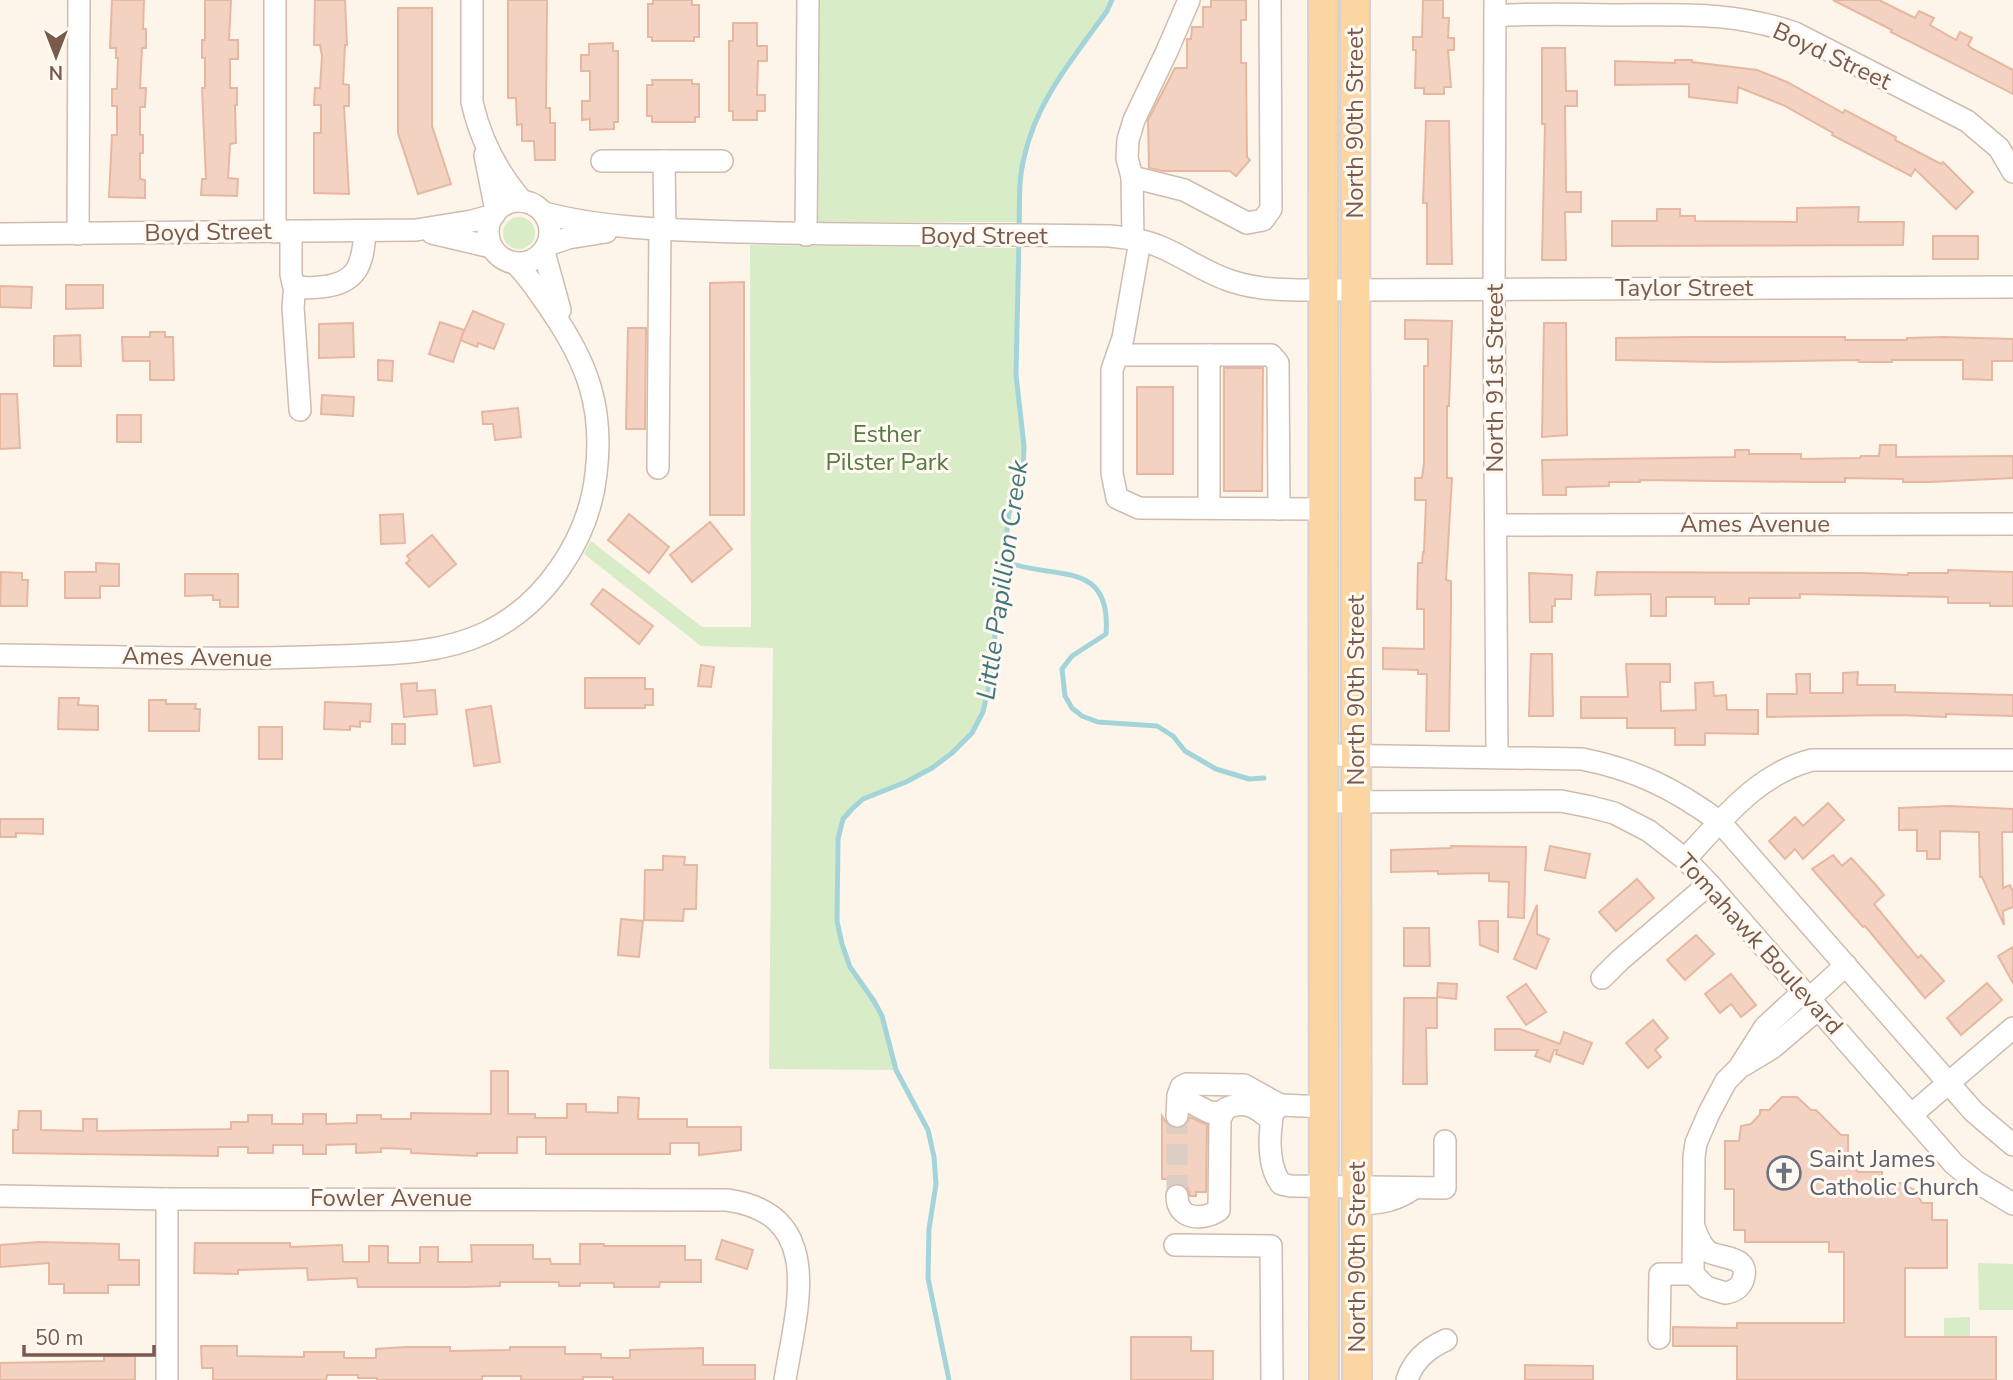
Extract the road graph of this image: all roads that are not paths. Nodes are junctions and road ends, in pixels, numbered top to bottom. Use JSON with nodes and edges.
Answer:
{"nodes":[{"id":1,"x":79,"y":0,"type":"edge"},
{"id":2,"x":275,"y":0,"type":"edge"},
{"id":3,"x":472,"y":0,"type":"edge"},
{"id":4,"x":807,"y":0,"type":"edge"},
{"id":5,"x":1189,"y":0,"type":"edge"},
{"id":6,"x":1270,"y":0,"type":"edge"},
{"id":7,"x":1323,"y":0,"type":"edge"},
{"id":8,"x":1355,"y":0,"type":"edge"},
{"id":9,"x":1495,"y":8,"type":"edge"},
{"id":10,"x":481,"y":132,"type":"junction"},
{"id":11,"x":664,"y":161,"type":"junction"},
{"id":12,"x":722,"y":161,"type":"dead end"},
{"id":13,"x":601,"y":162,"type":"dead end"},
{"id":14,"x":2013,"y":172,"type":"edge"},
{"id":15,"x":1132,"y":177,"type":"junction"},
{"id":16,"x":522,"y":201,"type":"junction"},
{"id":17,"x":495,"y":213,"type":"junction"},
{"id":18,"x":544,"y":214,"type":"junction"},
{"id":19,"x":636,"y":228,"type":"junction"},
{"id":20,"x":663,"y":228,"type":"junction"},
{"id":21,"x":416,"y":230,"type":"junction"},
{"id":22,"x":365,"y":231,"type":"junction"},
{"id":23,"x":283,"y":232,"type":"junction"},
{"id":24,"x":0,"y":234,"type":"edge"},
{"id":25,"x":78,"y":234,"type":"junction"},
{"id":26,"x":806,"y":235,"type":"junction"},
{"id":27,"x":1136,"y":240,"type":"junction"},
{"id":28,"x":491,"y":247,"type":"junction"},
{"id":29,"x":546,"y":248,"type":"junction"},
{"id":30,"x":516,"y":264,"type":"junction"},
{"id":31,"x":295,"y":285,"type":"junction"},
{"id":32,"x":2013,"y":287,"type":"edge"},
{"id":33,"x":1323,"y":289,"type":"junction"},
{"id":34,"x":1494,"y":289,"type":"junction"},
{"id":35,"x":1355,"y":290,"type":"junction"},
{"id":36,"x":570,"y":338,"type":"junction"},
{"id":37,"x":1117,"y":355,"type":"junction"},
{"id":38,"x":1209,"y":355,"type":"junction"},
{"id":39,"x":300,"y":410,"type":"dead end"},
{"id":40,"x":658,"y":468,"type":"dead end"},
{"id":41,"x":1209,"y":508,"type":"junction"},
{"id":42,"x":1279,"y":509,"type":"junction"},
{"id":43,"x":1323,"y":509,"type":"junction"},
{"id":44,"x":2013,"y":524,"type":"edge"},
{"id":45,"x":1496,"y":525,"type":"junction"},
{"id":46,"x":0,"y":654,"type":"edge"},
{"id":47,"x":1324,"y":755,"type":"junction"},
{"id":48,"x":1356,"y":755,"type":"junction"},
{"id":49,"x":1497,"y":756,"type":"junction"},
{"id":50,"x":2013,"y":760,"type":"edge"},
{"id":51,"x":1356,"y":801,"type":"junction"},
{"id":52,"x":1323,"y":802,"type":"junction"},
{"id":53,"x":1720,"y":822,"type":"junction"},
{"id":54,"x":1685,"y":859,"type":"junction"},
{"id":55,"x":1709,"y":884,"type":"junction"},
{"id":56,"x":1846,"y":965,"type":"junction"},
{"id":57,"x":1602,"y":978,"type":"dead end"},
{"id":58,"x":1810,"y":1000,"type":"junction"},
{"id":59,"x":2013,"y":1028,"type":"edge"},
{"id":60,"x":1949,"y":1083,"type":"junction"},
{"id":61,"x":1324,"y":1107,"type":"junction"},
{"id":62,"x":1223,"y":1113,"type":"junction"},
{"id":63,"x":1276,"y":1113,"type":"junction"},
{"id":64,"x":1911,"y":1115,"type":"junction"},
{"id":65,"x":1445,"y":1141,"type":"dead end"},
{"id":66,"x":2013,"y":1145,"type":"edge"},
{"id":67,"x":1324,"y":1187,"type":"junction"},
{"id":68,"x":0,"y":1196,"type":"edge"},
{"id":69,"x":1177,"y":1196,"type":"tunnel mouth"},
{"id":70,"x":1356,"y":1196,"type":"junction"},
{"id":71,"x":167,"y":1199,"type":"junction"},
{"id":72,"x":2013,"y":1204,"type":"edge"},
{"id":73,"x":1693,"y":1225,"type":"junction"},
{"id":74,"x":1175,"y":1245,"type":"dead end"},
{"id":75,"x":1693,"y":1274,"type":"junction"},
{"id":76,"x":1659,"y":1338,"type":"dead end"},
{"id":77,"x":1446,"y":1340,"type":"dead end"},
{"id":78,"x":167,"y":1380,"type":"edge"},
{"id":79,"x":785,"y":1380,"type":"edge"},
{"id":80,"x":1272,"y":1380,"type":"edge"},
{"id":81,"x":1324,"y":1380,"type":"edge"},
{"id":82,"x":1357,"y":1380,"type":"edge"},
{"id":83,"x":1407,"y":1380,"type":"edge"}],
"edges":[{"from":1,"to":25,"type":"street"},
{"from":2,"to":23,"type":"street"},
{"from":3,"to":10,"type":"street"},
{"from":4,"to":26,"type":"street"},
{"from":5,"to":15,"type":"street"},
{"from":6,"to":15,"type":"street"},
{"from":7,"to":33,"type":"main road","name":"North 90th Street"},
{"from":8,"to":35,"type":"main road","name":"North 90th Street"},
{"from":9,"to":14,"type":"street","name":"Boyd Street"},
{"from":9,"to":34,"type":"street","name":"North 91st Street"},
{"from":10,"to":16,"type":"street"},
{"from":10,"to":17,"type":"street"},
{"from":11,"to":12,"type":"street"},
{"from":11,"to":13,"type":"street"},
{"from":11,"to":20,"type":"street"},
{"from":15,"to":27,"type":"street"},
{"from":16,"to":17,"type":"street","name":"Boyd Street"},
{"from":16,"to":18,"type":"street","name":"Boyd Street"},
{"from":17,"to":21,"type":"street","name":"Boyd Street"},
{"from":17,"to":28,"type":"street"},
{"from":18,"to":19,"type":"street","name":"Boyd Street"},
{"from":18,"to":29,"type":"street"},
{"from":19,"to":20,"type":"street","name":"Boyd Street"},
{"from":19,"to":29,"type":"street","name":"Boyd Street"},
{"from":20,"to":26,"type":"street","name":"Boyd Street"},
{"from":20,"to":40,"type":"street"},
{"from":21,"to":22,"type":"street","name":"Boyd Street"},
{"from":21,"to":28,"type":"street","name":"Boyd Street"},
{"from":22,"to":23,"type":"street","name":"Boyd Street"},
{"from":22,"to":31,"type":"street"},
{"from":23,"to":25,"type":"street","name":"Boyd Street"},
{"from":23,"to":31,"type":"street"},
{"from":24,"to":25,"type":"street","name":"Boyd Street"},
{"from":26,"to":27,"type":"street","name":"Boyd Street"},
{"from":27,"to":33,"type":"street","name":"Boyd Street"},
{"from":27,"to":37,"type":"street"},
{"from":28,"to":30,"type":"street","name":"Boyd Street"},
{"from":29,"to":30,"type":"street","name":"Boyd Street"},
{"from":29,"to":36,"type":"street"},
{"from":30,"to":36,"type":"street"},
{"from":31,"to":39,"type":"street"},
{"from":32,"to":34,"type":"street","name":"Taylor Street"},
{"from":33,"to":35,"type":"street","name":"Boyd Street"},
{"from":33,"to":43,"type":"main road","name":"North 90th Street"},
{"from":34,"to":35,"type":"street","name":"Taylor Street"},
{"from":34,"to":45,"type":"street","name":"North 91st Street"},
{"from":35,"to":48,"type":"main road","name":"North 90th Street"},
{"from":36,"to":46,"type":"street","name":"Ames Avenue"},
{"from":37,"to":38,"type":"street"},
{"from":37,"to":41,"type":"street"},
{"from":38,"to":41,"type":"street"},
{"from":38,"to":42,"type":"street"},
{"from":41,"to":42,"type":"street"},
{"from":42,"to":43,"type":"street"},
{"from":43,"to":47,"type":"main road","name":"North 90th Street"},
{"from":44,"to":45,"type":"street","name":"Ames Avenue"},
{"from":45,"to":49,"type":"street","name":"North 91st Street"},
{"from":47,"to":48,"type":"street","name":"Tomahawk Boulevard"},
{"from":47,"to":52,"type":"main road","name":"North 90th Street"},
{"from":48,"to":49,"type":"street","name":"Tomahawk Boulevard"},
{"from":48,"to":51,"type":"main road","name":"North 90th Street"},
{"from":49,"to":53,"type":"street","name":"Tomahawk Boulevard"},
{"from":50,"to":53,"type":"street"},
{"from":51,"to":52,"type":"street","name":"Tomahawk Boulevard"},
{"from":51,"to":54,"type":"street","name":"Tomahawk Boulevard"},
{"from":51,"to":70,"type":"main road","name":"North 90th Street"},
{"from":52,"to":61,"type":"main road","name":"North 90th Street"},
{"from":53,"to":54,"type":"street"},
{"from":53,"to":56,"type":"street","name":"Tomahawk Boulevard"},
{"from":54,"to":55,"type":"street","name":"Tomahawk Boulevard"},
{"from":55,"to":57,"type":"street"},
{"from":55,"to":58,"type":"street","name":"Tomahawk Boulevard"},
{"from":56,"to":58,"type":"street"},
{"from":56,"to":60,"type":"street","name":"Tomahawk Boulevard"},
{"from":58,"to":64,"type":"street","name":"Tomahawk Boulevard"},
{"from":58,"to":73,"type":"street"},
{"from":59,"to":60,"type":"street"},
{"from":60,"to":64,"type":"street"},
{"from":60,"to":66,"type":"street","name":"Tomahawk Boulevard"},
{"from":61,"to":63,"type":"street"},
{"from":61,"to":67,"type":"main road","name":"North 90th Street"},
{"from":62,"to":63,"type":"street"},
{"from":62,"to":63,"type":"street"},
{"from":62,"to":69,"type":"street"},
{"from":63,"to":67,"type":"street"},
{"from":64,"to":72,"type":"street","name":"Tomahawk Boulevard"},
{"from":65,"to":70,"type":"street"},
{"from":67,"to":70,"type":"street"},
{"from":67,"to":81,"type":"main road","name":"North 90th Street"},
{"from":68,"to":71,"type":"street","name":"Fowler Avenue"},
{"from":70,"to":82,"type":"main road","name":"North 90th Street"},
{"from":71,"to":78,"type":"street"},
{"from":71,"to":79,"type":"street","name":"Fowler Avenue"},
{"from":73,"to":75,"type":"street"},
{"from":73,"to":75,"type":"street"},
{"from":74,"to":80,"type":"street"},
{"from":75,"to":76,"type":"street"},
{"from":77,"to":83,"type":"street"}]}
